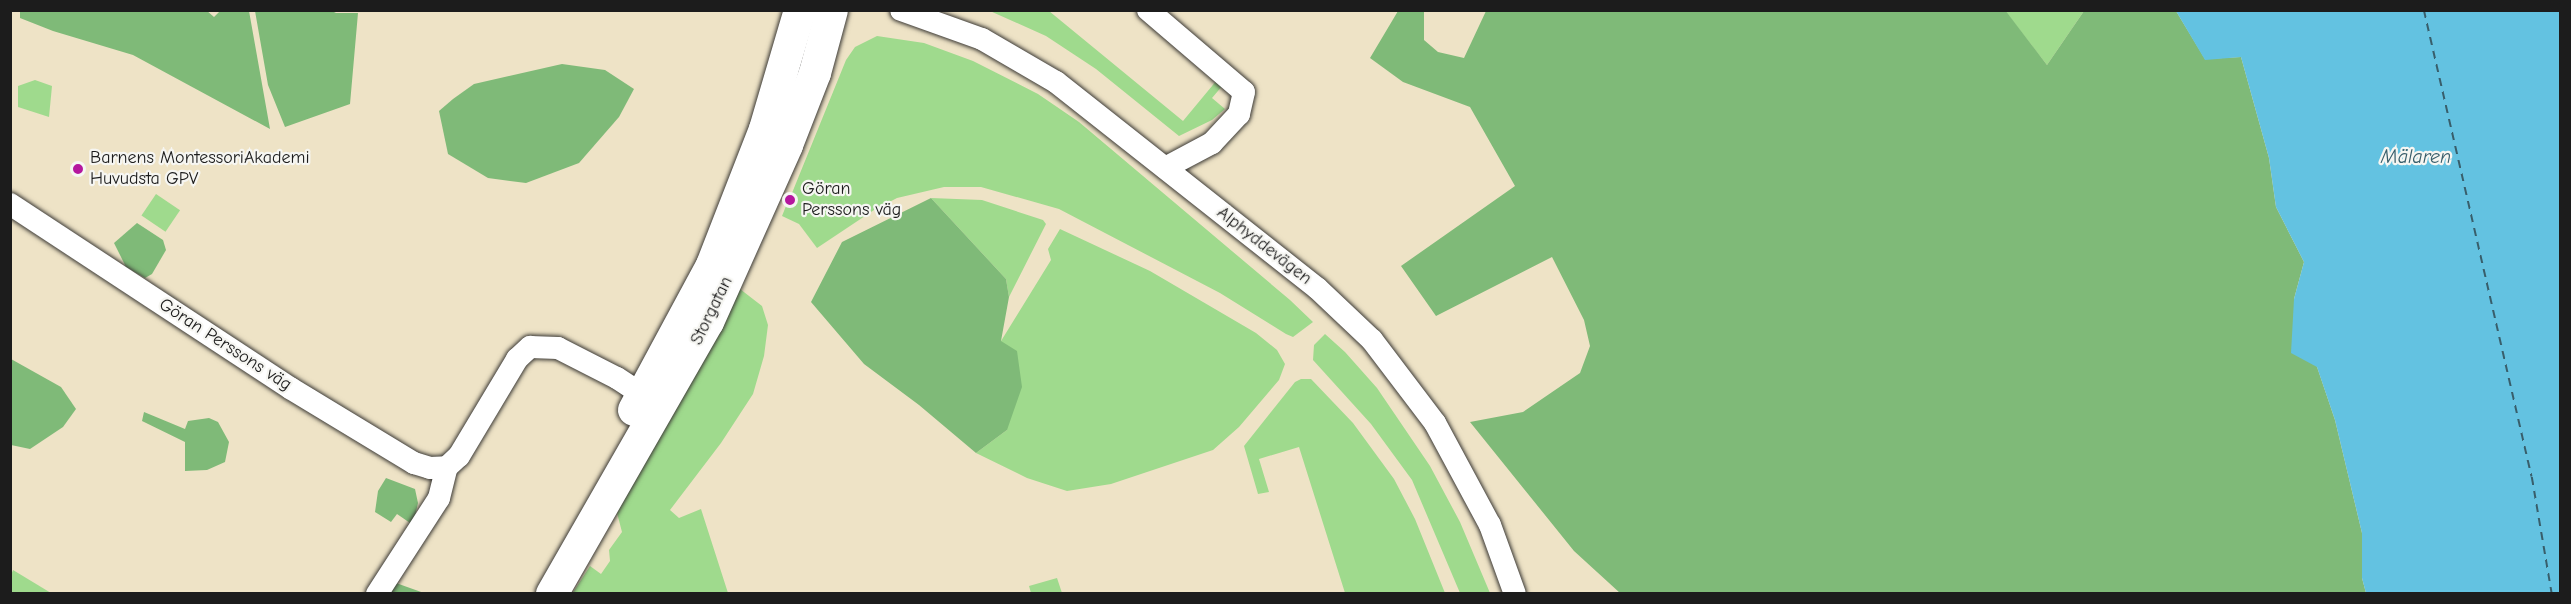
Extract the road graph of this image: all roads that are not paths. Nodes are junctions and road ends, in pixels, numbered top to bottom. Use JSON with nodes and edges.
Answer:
{"nodes":[{"id":1,"x":800,"y":10,"type":"edge"},
{"id":2,"x":832,"y":10,"type":"edge"},
{"id":3,"x":901,"y":10,"type":"edge"},
{"id":4,"x":1148,"y":10,"type":"edge"},
{"id":5,"x":944,"y":17,"type":"edge"},
{"id":6,"x":1165,"y":168,"type":"junction"},
{"id":7,"x":10,"y":204,"type":"edge"},
{"id":8,"x":652,"y":401,"type":"junction"},
{"id":9,"x":447,"y":467,"type":"junction"},
{"id":10,"x":377,"y":594,"type":"edge"},
{"id":11,"x":529,"y":594,"type":"edge"},
{"id":12,"x":552,"y":594,"type":"edge"},
{"id":13,"x":1515,"y":594,"type":"edge"}],
"edges":[{"from":1,"to":8,"type":"street","name":"Storgatan"},
{"from":2,"to":8,"type":"street","name":"Storgatan"},
{"from":3,"to":5,"type":"street","name":"Alphyddevägen"},
{"from":4,"to":6,"type":"street"},
{"from":5,"to":6,"type":"street","name":"Alphyddevägen"},
{"from":6,"to":13,"type":"street","name":"Alphyddevägen"},
{"from":7,"to":9,"type":"street","name":"Göran Perssons väg"},
{"from":8,"to":9,"type":"street"},
{"from":8,"to":11,"type":"street","name":"Storgatan"},
{"from":8,"to":12,"type":"street","name":"Storgatan"},
{"from":9,"to":10,"type":"street"}]}
